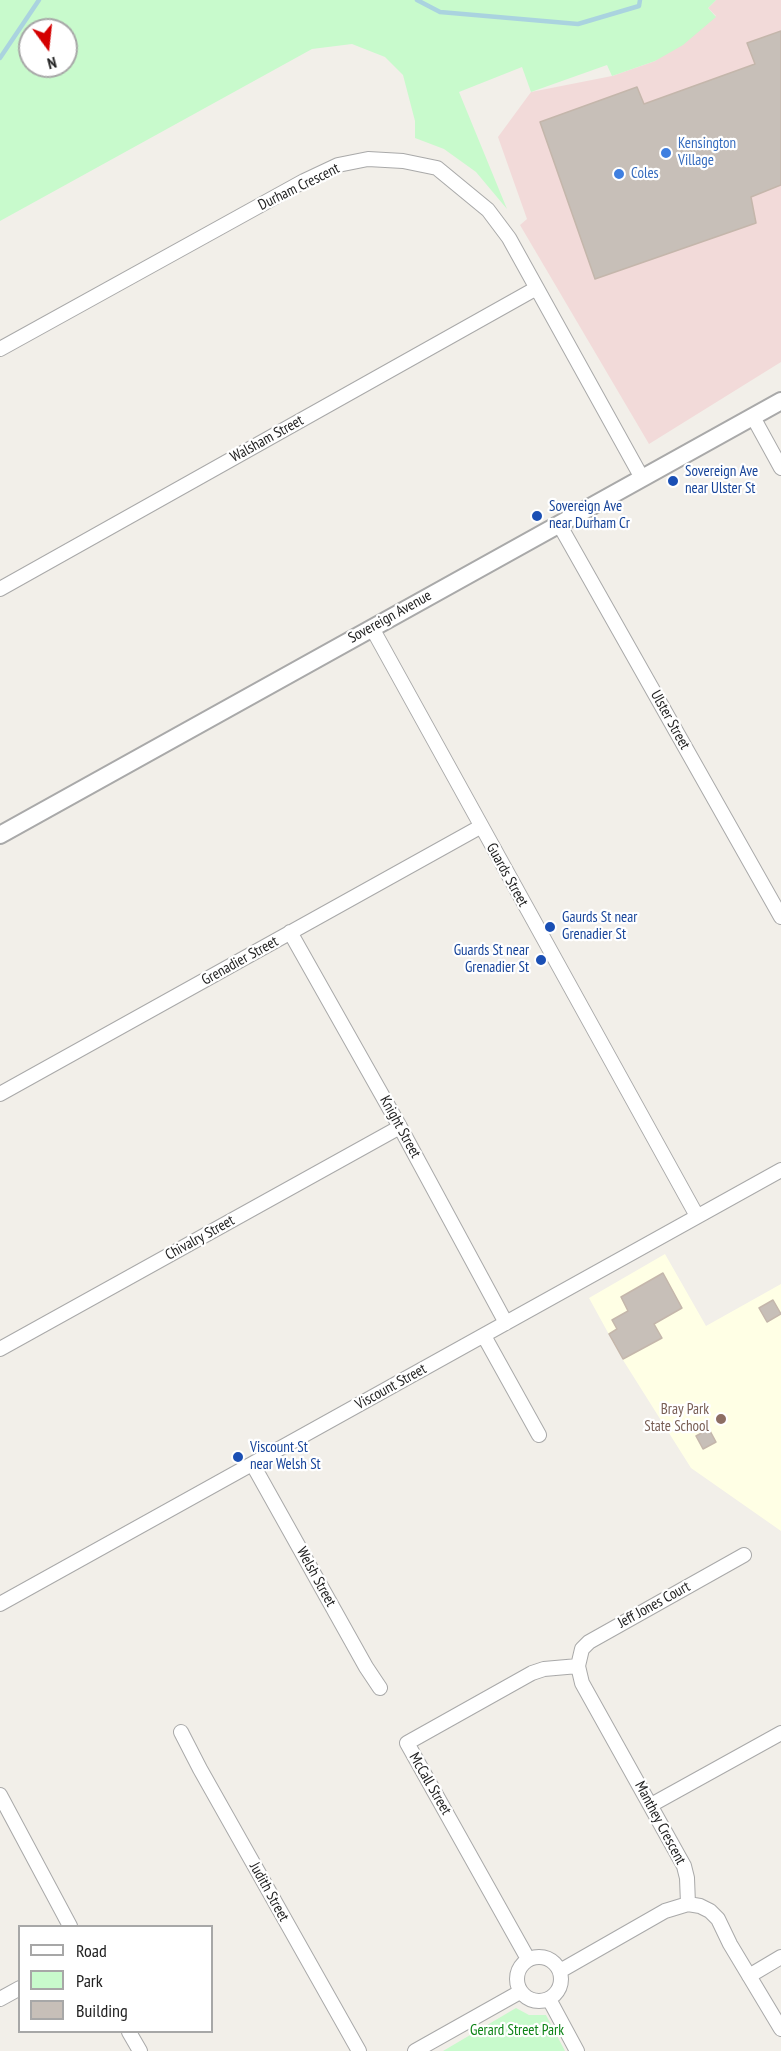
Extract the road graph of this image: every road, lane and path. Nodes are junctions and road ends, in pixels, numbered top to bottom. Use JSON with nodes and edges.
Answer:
{"nodes":[{"id":1,"x":535,"y":289,"type":"junction"},
{"id":2,"x":0,"y":349,"type":"edge"},
{"id":3,"x":781,"y":401,"type":"edge"},
{"id":4,"x":753,"y":417,"type":"junction"},
{"id":5,"x":781,"y":468,"type":"edge"},
{"id":6,"x":642,"y":478,"type":"junction"},
{"id":7,"x":559,"y":524,"type":"junction"},
{"id":8,"x":0,"y":589,"type":"edge"},
{"id":9,"x":372,"y":628,"type":"junction"},
{"id":10,"x":480,"y":827,"type":"junction"},
{"id":11,"x":0,"y":835,"type":"edge"},
{"id":12,"x":781,"y":917,"type":"edge"},
{"id":13,"x":290,"y":933,"type":"junction"},
{"id":14,"x":0,"y":1095,"type":"edge"},
{"id":15,"x":400,"y":1127,"type":"junction"},
{"id":16,"x":781,"y":1170,"type":"edge"},
{"id":17,"x":697,"y":1216,"type":"junction"},
{"id":18,"x":506,"y":1323,"type":"junction"},
{"id":19,"x":484,"y":1336,"type":"junction"},
{"id":20,"x":0,"y":1350,"type":"edge"},
{"id":21,"x":539,"y":1435,"type":"dead end"},
{"id":22,"x":253,"y":1465,"type":"junction"},
{"id":23,"x":744,"y":1555,"type":"dead end"},
{"id":24,"x":0,"y":1604,"type":"edge"},
{"id":25,"x":578,"y":1666,"type":"junction"},
{"id":26,"x":380,"y":1688,"type":"dead end"},
{"id":27,"x":181,"y":1732,"type":"dead end"},
{"id":28,"x":781,"y":1733,"type":"edge"},
{"id":29,"x":0,"y":1795,"type":"edge"},
{"id":30,"x":651,"y":1805,"type":"junction"},
{"id":31,"x":688,"y":1904,"type":"junction"},
{"id":32,"x":69,"y":1925,"type":"edge"},
{"id":33,"x":781,"y":1957,"type":"edge"},
{"id":34,"x":528,"y":1959,"type":"junction"},
{"id":35,"x":560,"y":1971,"type":"junction"},
{"id":36,"x":749,"y":1976,"type":"junction"},
{"id":37,"x":18,"y":1989,"type":"edge"},
{"id":38,"x":520,"y":1992,"type":"junction"},
{"id":39,"x":0,"y":1999,"type":"edge"},
{"id":40,"x":549,"y":1999,"type":"junction"},
{"id":41,"x":781,"y":2029,"type":"edge"},
{"id":42,"x":130,"y":2033,"type":"edge"},
{"id":43,"x":140,"y":2051,"type":"edge"},
{"id":44,"x":359,"y":2051,"type":"edge"},
{"id":45,"x":415,"y":2051,"type":"edge"},
{"id":46,"x":577,"y":2051,"type":"edge"}],
"edges":[{"from":1,"to":2,"type":"street","name":"Durham Crescent"},
{"from":1,"to":6,"type":"street","name":"Durham Crescent"},
{"from":1,"to":8,"type":"street","name":"Walsham Street"},
{"from":3,"to":4,"type":"street","name":"Sovereign Avenue"},
{"from":4,"to":5,"type":"street"},
{"from":4,"to":6,"type":"street","name":"Sovereign Avenue"},
{"from":6,"to":7,"type":"street","name":"Sovereign Avenue"},
{"from":7,"to":9,"type":"street","name":"Sovereign Avenue"},
{"from":7,"to":12,"type":"street","name":"Ulster Street"},
{"from":9,"to":10,"type":"street","name":"Guards Street"},
{"from":9,"to":11,"type":"street","name":"Sovereign Avenue"},
{"from":10,"to":13,"type":"street","name":"Grenadier Street"},
{"from":10,"to":17,"type":"street","name":"Guards Street"},
{"from":13,"to":14,"type":"street","name":"Grenadier Street"},
{"from":13,"to":15,"type":"street","name":"Knight Street"},
{"from":15,"to":18,"type":"street","name":"Knight Street"},
{"from":15,"to":20,"type":"street","name":"Chivalry Street"},
{"from":16,"to":17,"type":"street","name":"Viscount Street"},
{"from":17,"to":18,"type":"street","name":"Viscount Street"},
{"from":18,"to":19,"type":"street","name":"Viscount Street"},
{"from":19,"to":21,"type":"street"},
{"from":19,"to":22,"type":"street","name":"Viscount Street"},
{"from":22,"to":24,"type":"street","name":"Viscount Street"},
{"from":22,"to":26,"type":"street","name":"Welsh Street"},
{"from":23,"to":25,"type":"street","name":"Jeff Jones Court"},
{"from":25,"to":30,"type":"street","name":"Manthey Crescent"},
{"from":25,"to":34,"type":"street","name":"McCall Street"},
{"from":27,"to":44,"type":"street","name":"Judith Street"},
{"from":28,"to":30,"type":"street"},
{"from":29,"to":32,"type":"street"},
{"from":30,"to":31,"type":"street","name":"Manthey Crescent"},
{"from":31,"to":35,"type":"street"},
{"from":31,"to":36,"type":"street"},
{"from":33,"to":36,"type":"street"},
{"from":34,"to":35,"type":"street"},
{"from":34,"to":38,"type":"street"},
{"from":35,"to":40,"type":"street"},
{"from":36,"to":41,"type":"street"},
{"from":37,"to":39,"type":"street"},
{"from":38,"to":40,"type":"street"},
{"from":38,"to":45,"type":"street"},
{"from":40,"to":46,"type":"street"},
{"from":42,"to":43,"type":"street"}]}
